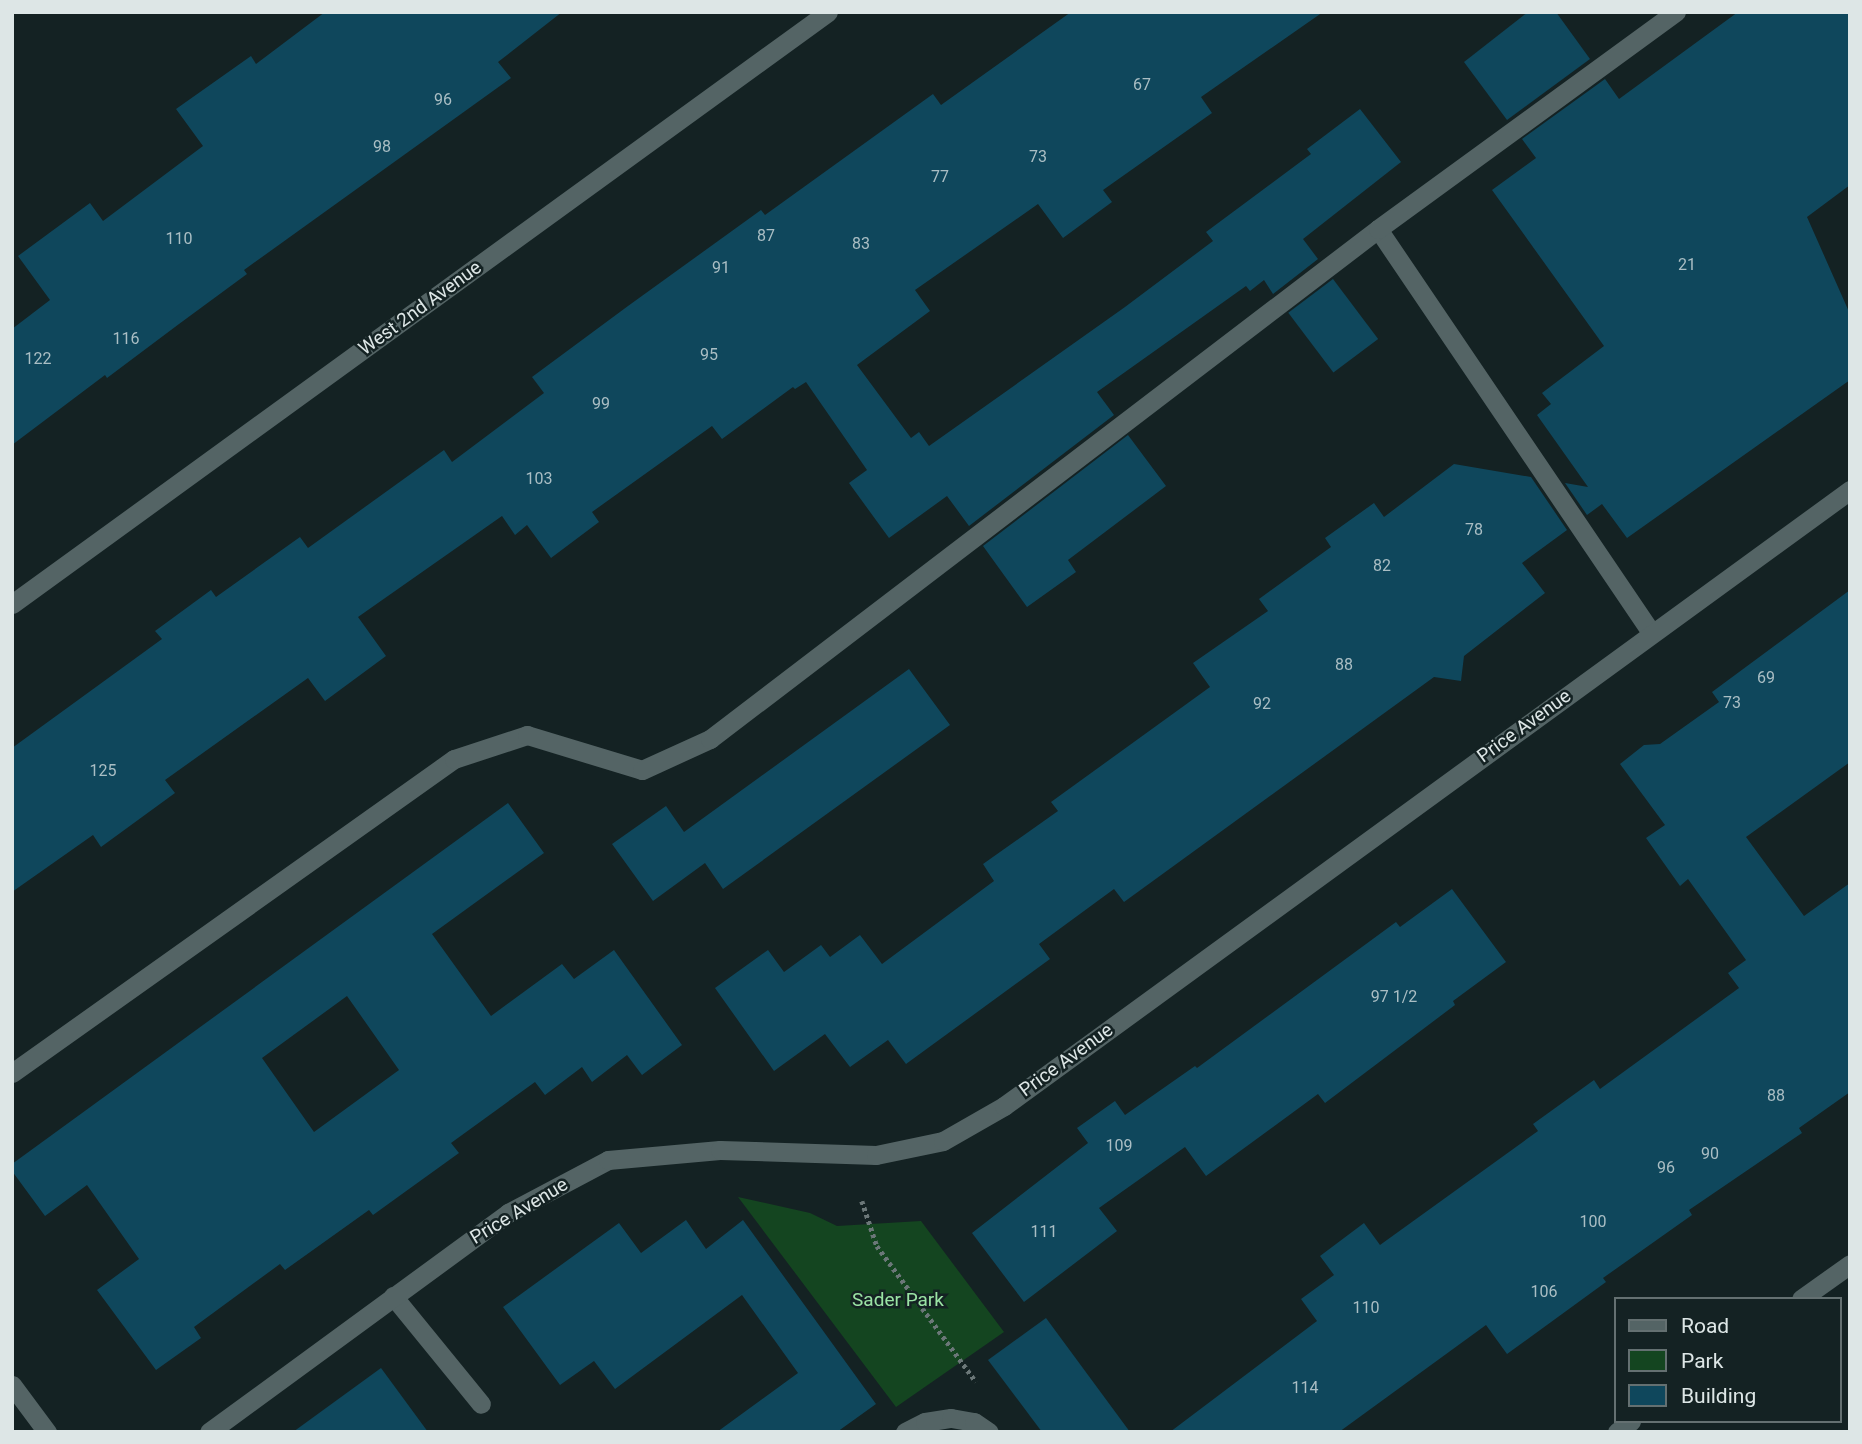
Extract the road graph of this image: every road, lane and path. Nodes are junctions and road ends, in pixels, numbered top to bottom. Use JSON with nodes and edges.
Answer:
{"nodes":[{"id":1,"x":828,"y":12,"type":"edge"},
{"id":2,"x":1676,"y":12,"type":"edge"},
{"id":3,"x":1378,"y":229,"type":"junction"},
{"id":4,"x":1850,"y":490,"type":"edge"},
{"id":5,"x":12,"y":604,"type":"edge"},
{"id":6,"x":1652,"y":633,"type":"junction"},
{"id":7,"x":12,"y":1073,"type":"edge"},
{"id":8,"x":862,"y":1201,"type":"dead end"},
{"id":9,"x":1850,"y":1264,"type":"edge"},
{"id":10,"x":393,"y":1296,"type":"junction"},
{"id":11,"x":1804,"y":1297,"type":"edge"},
{"id":12,"x":12,"y":1385,"type":"edge"},
{"id":13,"x":481,"y":1404,"type":"dead end"},
{"id":14,"x":982,"y":1427,"type":"edge"},
{"id":15,"x":47,"y":1432,"type":"edge"},
{"id":16,"x":209,"y":1432,"type":"edge"},
{"id":17,"x":905,"y":1432,"type":"edge"}],
"edges":[{"from":1,"to":5,"type":"street","name":"West 2nd Avenue"},
{"from":2,"to":3,"type":"street"},
{"from":3,"to":6,"type":"street"},
{"from":3,"to":7,"type":"street"},
{"from":4,"to":6,"type":"street","name":"Price Avenue"},
{"from":6,"to":10,"type":"street","name":"Price Avenue"},
{"from":8,"to":14,"type":"path"},
{"from":9,"to":11,"type":"street"},
{"from":10,"to":13,"type":"street"},
{"from":10,"to":16,"type":"street","name":"Price Avenue"},
{"from":12,"to":15,"type":"street"},
{"from":14,"to":17,"type":"street"}]}
